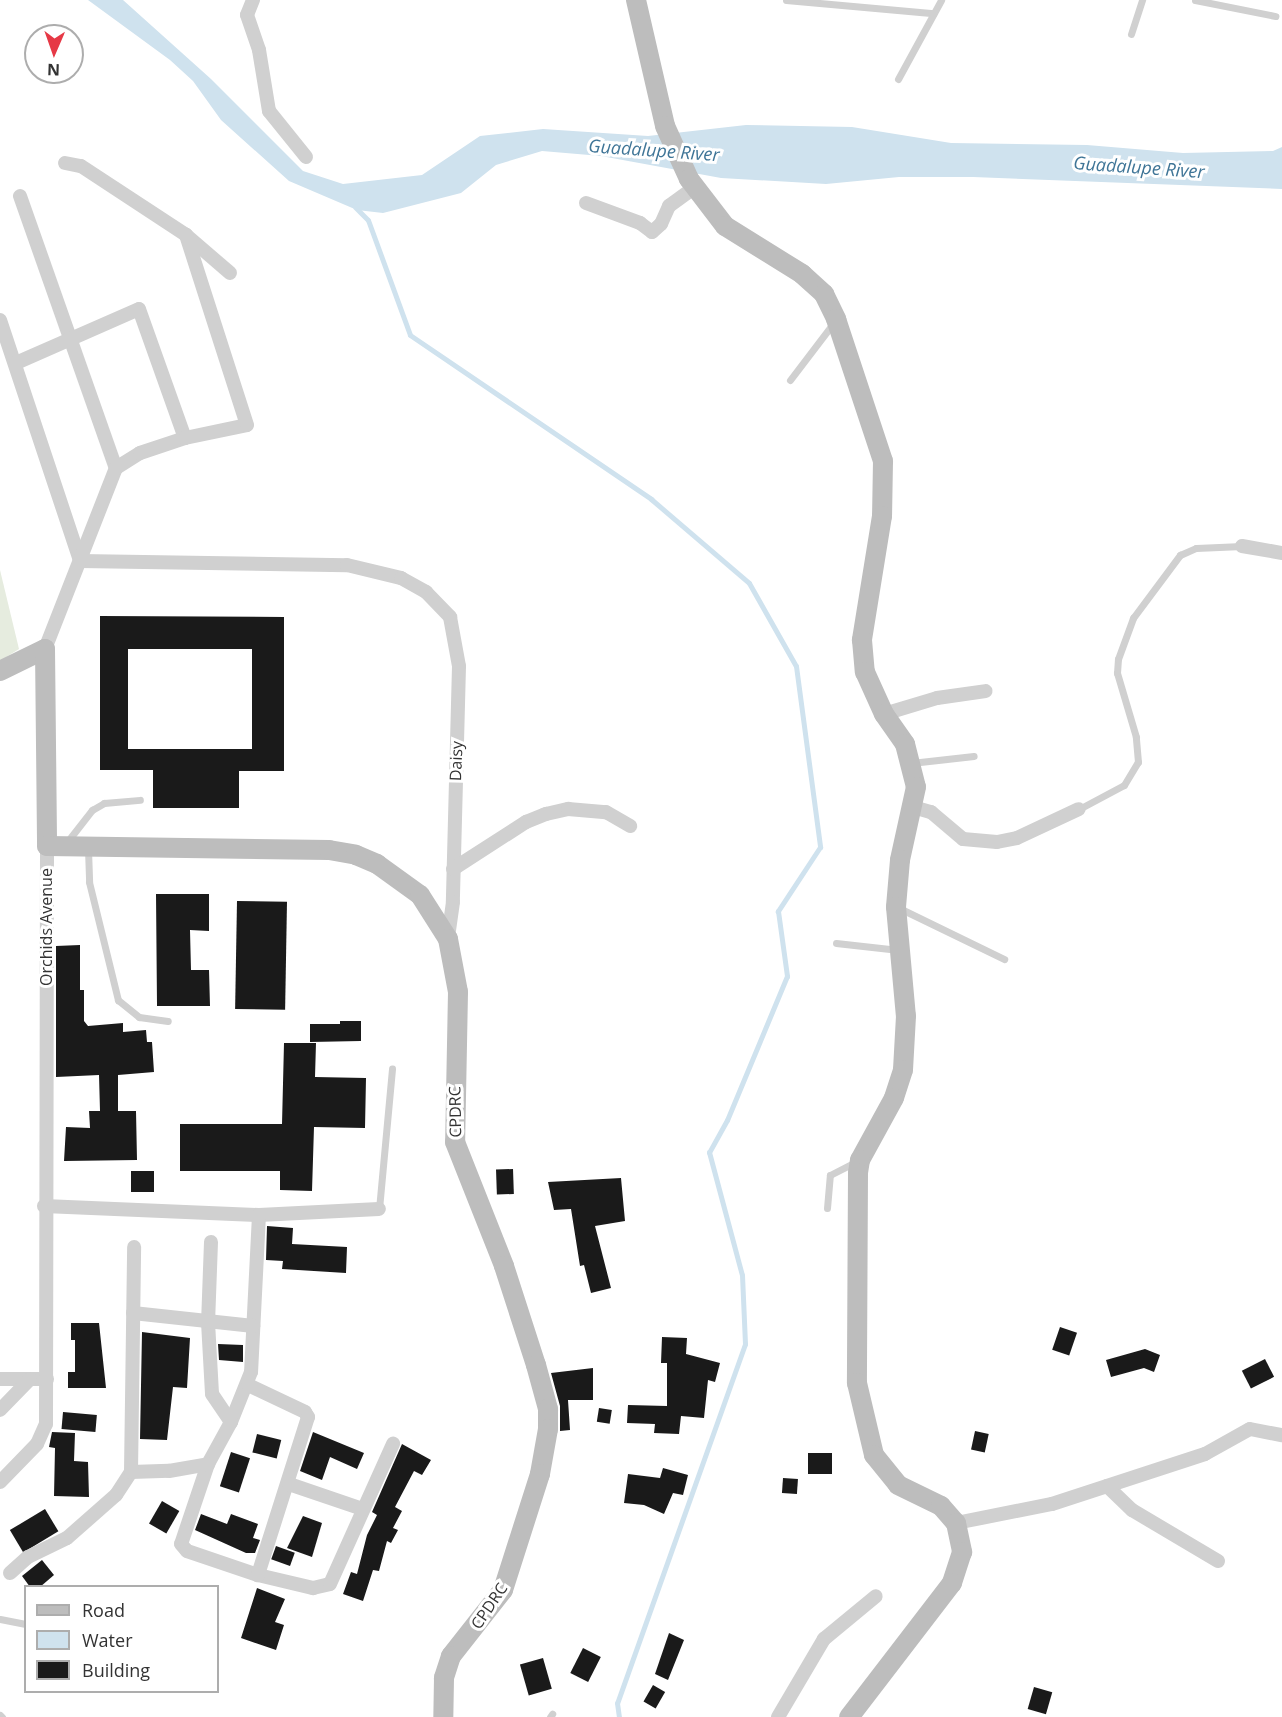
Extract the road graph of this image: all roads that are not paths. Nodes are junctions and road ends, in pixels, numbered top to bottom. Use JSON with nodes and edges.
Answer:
{"nodes":[{"id":1,"x":253,"y":0,"type":"edge"},
{"id":2,"x":636,"y":0,"type":"edge"},
{"id":3,"x":786,"y":0,"type":"edge"},
{"id":4,"x":941,"y":0,"type":"edge"},
{"id":5,"x":1142,"y":0,"type":"edge"},
{"id":6,"x":1195,"y":0,"type":"edge"},
{"id":7,"x":933,"y":13,"type":"junction"},
{"id":8,"x":1275,"y":15,"type":"dead end"},
{"id":9,"x":1131,"y":34,"type":"dead end"},
{"id":10,"x":898,"y":79,"type":"dead end"},
{"id":11,"x":306,"y":157,"type":"dead end"},
{"id":12,"x":65,"y":163,"type":"dead end"},
{"id":13,"x":691,"y":184,"type":"junction"},
{"id":14,"x":20,"y":196,"type":"dead end"},
{"id":15,"x":586,"y":203,"type":"dead end"},
{"id":16,"x":186,"y":235,"type":"junction"},
{"id":17,"x":230,"y":273,"type":"dead end"},
{"id":18,"x":836,"y":319,"type":"junction"},
{"id":19,"x":0,"y":320,"type":"edge"},
{"id":20,"x":69,"y":341,"type":"junction"},
{"id":21,"x":15,"y":363,"type":"junction"},
{"id":22,"x":790,"y":380,"type":"dead end"},
{"id":23,"x":185,"y":438,"type":"junction"},
{"id":24,"x":116,"y":468,"type":"junction"},
{"id":25,"x":1242,"y":546,"type":"joint"},
{"id":26,"x":1282,"y":553,"type":"edge"},
{"id":27,"x":80,"y":561,"type":"junction"},
{"id":28,"x":45,"y":649,"type":"junction"},
{"id":29,"x":0,"y":671,"type":"edge"},
{"id":30,"x":986,"y":691,"type":"dead end"},
{"id":31,"x":884,"y":714,"type":"junction"},
{"id":32,"x":974,"y":756,"type":"dead end"},
{"id":33,"x":911,"y":763,"type":"junction"},
{"id":34,"x":140,"y":800,"type":"dead end"},
{"id":35,"x":913,"y":807,"type":"junction"},
{"id":36,"x":1079,"y":809,"type":"joint"},
{"id":37,"x":630,"y":826,"type":"dead end"},
{"id":38,"x":55,"y":846,"type":"junction"},
{"id":39,"x":88,"y":847,"type":"junction"},
{"id":40,"x":453,"y":869,"type":"junction"},
{"id":41,"x":896,"y":907,"type":"junction"},
{"id":42,"x":448,"y":939,"type":"junction"},
{"id":43,"x":836,"y":943,"type":"dead end"},
{"id":44,"x":901,"y":951,"type":"junction"},
{"id":45,"x":1004,"y":959,"type":"dead end"},
{"id":46,"x":168,"y":1021,"type":"dead end"},
{"id":47,"x":392,"y":1069,"type":"dead end"},
{"id":48,"x":860,"y":1160,"type":"junction"},
{"id":49,"x":44,"y":1206,"type":"junction"},
{"id":50,"x":827,"y":1208,"type":"dead end"},
{"id":51,"x":380,"y":1209,"type":"joint"},
{"id":52,"x":259,"y":1215,"type":"junction"},
{"id":53,"x":211,"y":1242,"type":"dead end"},
{"id":54,"x":134,"y":1247,"type":"dead end"},
{"id":55,"x":133,"y":1313,"type":"junction"},
{"id":56,"x":208,"y":1322,"type":"junction"},
{"id":57,"x":253,"y":1326,"type":"junction"},
{"id":58,"x":0,"y":1379,"type":"edge"},
{"id":59,"x":30,"y":1379,"type":"junction"},
{"id":60,"x":47,"y":1379,"type":"junction"},
{"id":61,"x":248,"y":1385,"type":"junction"},
{"id":62,"x":0,"y":1410,"type":"edge"},
{"id":63,"x":231,"y":1422,"type":"junction"},
{"id":64,"x":1282,"y":1435,"type":"edge"},
{"id":65,"x":393,"y":1444,"type":"dead end"},
{"id":66,"x":208,"y":1464,"type":"junction"},
{"id":67,"x":131,"y":1472,"type":"junction"},
{"id":68,"x":0,"y":1482,"type":"edge"},
{"id":69,"x":289,"y":1484,"type":"junction"},
{"id":70,"x":1107,"y":1486,"type":"junction"},
{"id":71,"x":363,"y":1509,"type":"junction"},
{"id":72,"x":956,"y":1523,"type":"junction"},
{"id":73,"x":1218,"y":1560,"type":"dead end"},
{"id":74,"x":10,"y":1573,"type":"dead end"},
{"id":75,"x":258,"y":1575,"type":"junction"},
{"id":76,"x":876,"y":1596,"type":"dead end"},
{"id":77,"x":0,"y":1618,"type":"edge"},
{"id":78,"x":24,"y":1624,"type":"edge"},
{"id":79,"x":443,"y":1717,"type":"edge"},
{"id":80,"x":778,"y":1717,"type":"edge"},
{"id":81,"x":849,"y":1717,"type":"edge"}],
"edges":[{"from":1,"to":11,"type":"street"},
{"from":2,"to":13,"type":"street"},
{"from":3,"to":7,"type":"lane"},
{"from":4,"to":7,"type":"lane"},
{"from":5,"to":9,"type":"lane"},
{"from":6,"to":8,"type":"lane"},
{"from":7,"to":10,"type":"lane"},
{"from":12,"to":16,"type":"street"},
{"from":13,"to":15,"type":"street"},
{"from":13,"to":18,"type":"street"},
{"from":14,"to":20,"type":"street"},
{"from":16,"to":17,"type":"street"},
{"from":16,"to":23,"type":"street"},
{"from":18,"to":22,"type":"lane"},
{"from":18,"to":31,"type":"street"},
{"from":19,"to":21,"type":"street"},
{"from":20,"to":21,"type":"street"},
{"from":20,"to":23,"type":"street"},
{"from":20,"to":24,"type":"street"},
{"from":21,"to":27,"type":"street"},
{"from":23,"to":24,"type":"street"},
{"from":24,"to":27,"type":"street"},
{"from":25,"to":26,"type":"street"},
{"from":25,"to":36,"type":"lane"},
{"from":27,"to":28,"type":"street"},
{"from":27,"to":40,"type":"street","name":"Daisy"},
{"from":28,"to":29,"type":"street"},
{"from":28,"to":38,"type":"street","name":"Orchids Avenue"},
{"from":30,"to":31,"type":"street"},
{"from":31,"to":33,"type":"street"},
{"from":32,"to":33,"type":"lane"},
{"from":33,"to":35,"type":"street"},
{"from":34,"to":38,"type":"lane"},
{"from":35,"to":36,"type":"street"},
{"from":35,"to":41,"type":"street"},
{"from":37,"to":40,"type":"street"},
{"from":38,"to":39,"type":"street","name":"CPDRC"},
{"from":38,"to":49,"type":"street","name":"Orchids Avenue"},
{"from":39,"to":42,"type":"street","name":"CPDRC"},
{"from":39,"to":46,"type":"lane"},
{"from":40,"to":42,"type":"street","name":"Daisy"},
{"from":41,"to":44,"type":"street"},
{"from":41,"to":45,"type":"lane"},
{"from":42,"to":79,"type":"street","name":"CPDRC"},
{"from":43,"to":44,"type":"lane"},
{"from":44,"to":48,"type":"street"},
{"from":47,"to":51,"type":"lane"},
{"from":48,"to":50,"type":"lane"},
{"from":48,"to":72,"type":"street"},
{"from":49,"to":52,"type":"street"},
{"from":49,"to":60,"type":"street","name":"Orchids Avenue"},
{"from":51,"to":52,"type":"street"},
{"from":52,"to":57,"type":"street"},
{"from":53,"to":56,"type":"street"},
{"from":54,"to":55,"type":"street"},
{"from":55,"to":56,"type":"street"},
{"from":55,"to":67,"type":"street"},
{"from":56,"to":57,"type":"street"},
{"from":56,"to":63,"type":"street"},
{"from":57,"to":61,"type":"street"},
{"from":58,"to":59,"type":"street"},
{"from":59,"to":60,"type":"street"},
{"from":59,"to":62,"type":"street"},
{"from":60,"to":68,"type":"street","name":"Orchids Avenue"},
{"from":61,"to":63,"type":"street"},
{"from":61,"to":69,"type":"street"},
{"from":63,"to":66,"type":"street"},
{"from":64,"to":70,"type":"street"},
{"from":65,"to":71,"type":"street"},
{"from":66,"to":67,"type":"street"},
{"from":66,"to":75,"type":"street"},
{"from":67,"to":74,"type":"street"},
{"from":69,"to":71,"type":"street"},
{"from":69,"to":75,"type":"street"},
{"from":70,"to":72,"type":"street"},
{"from":70,"to":73,"type":"street"},
{"from":71,"to":75,"type":"street"},
{"from":72,"to":81,"type":"street"},
{"from":76,"to":80,"type":"street"},
{"from":77,"to":78,"type":"lane"}]}
